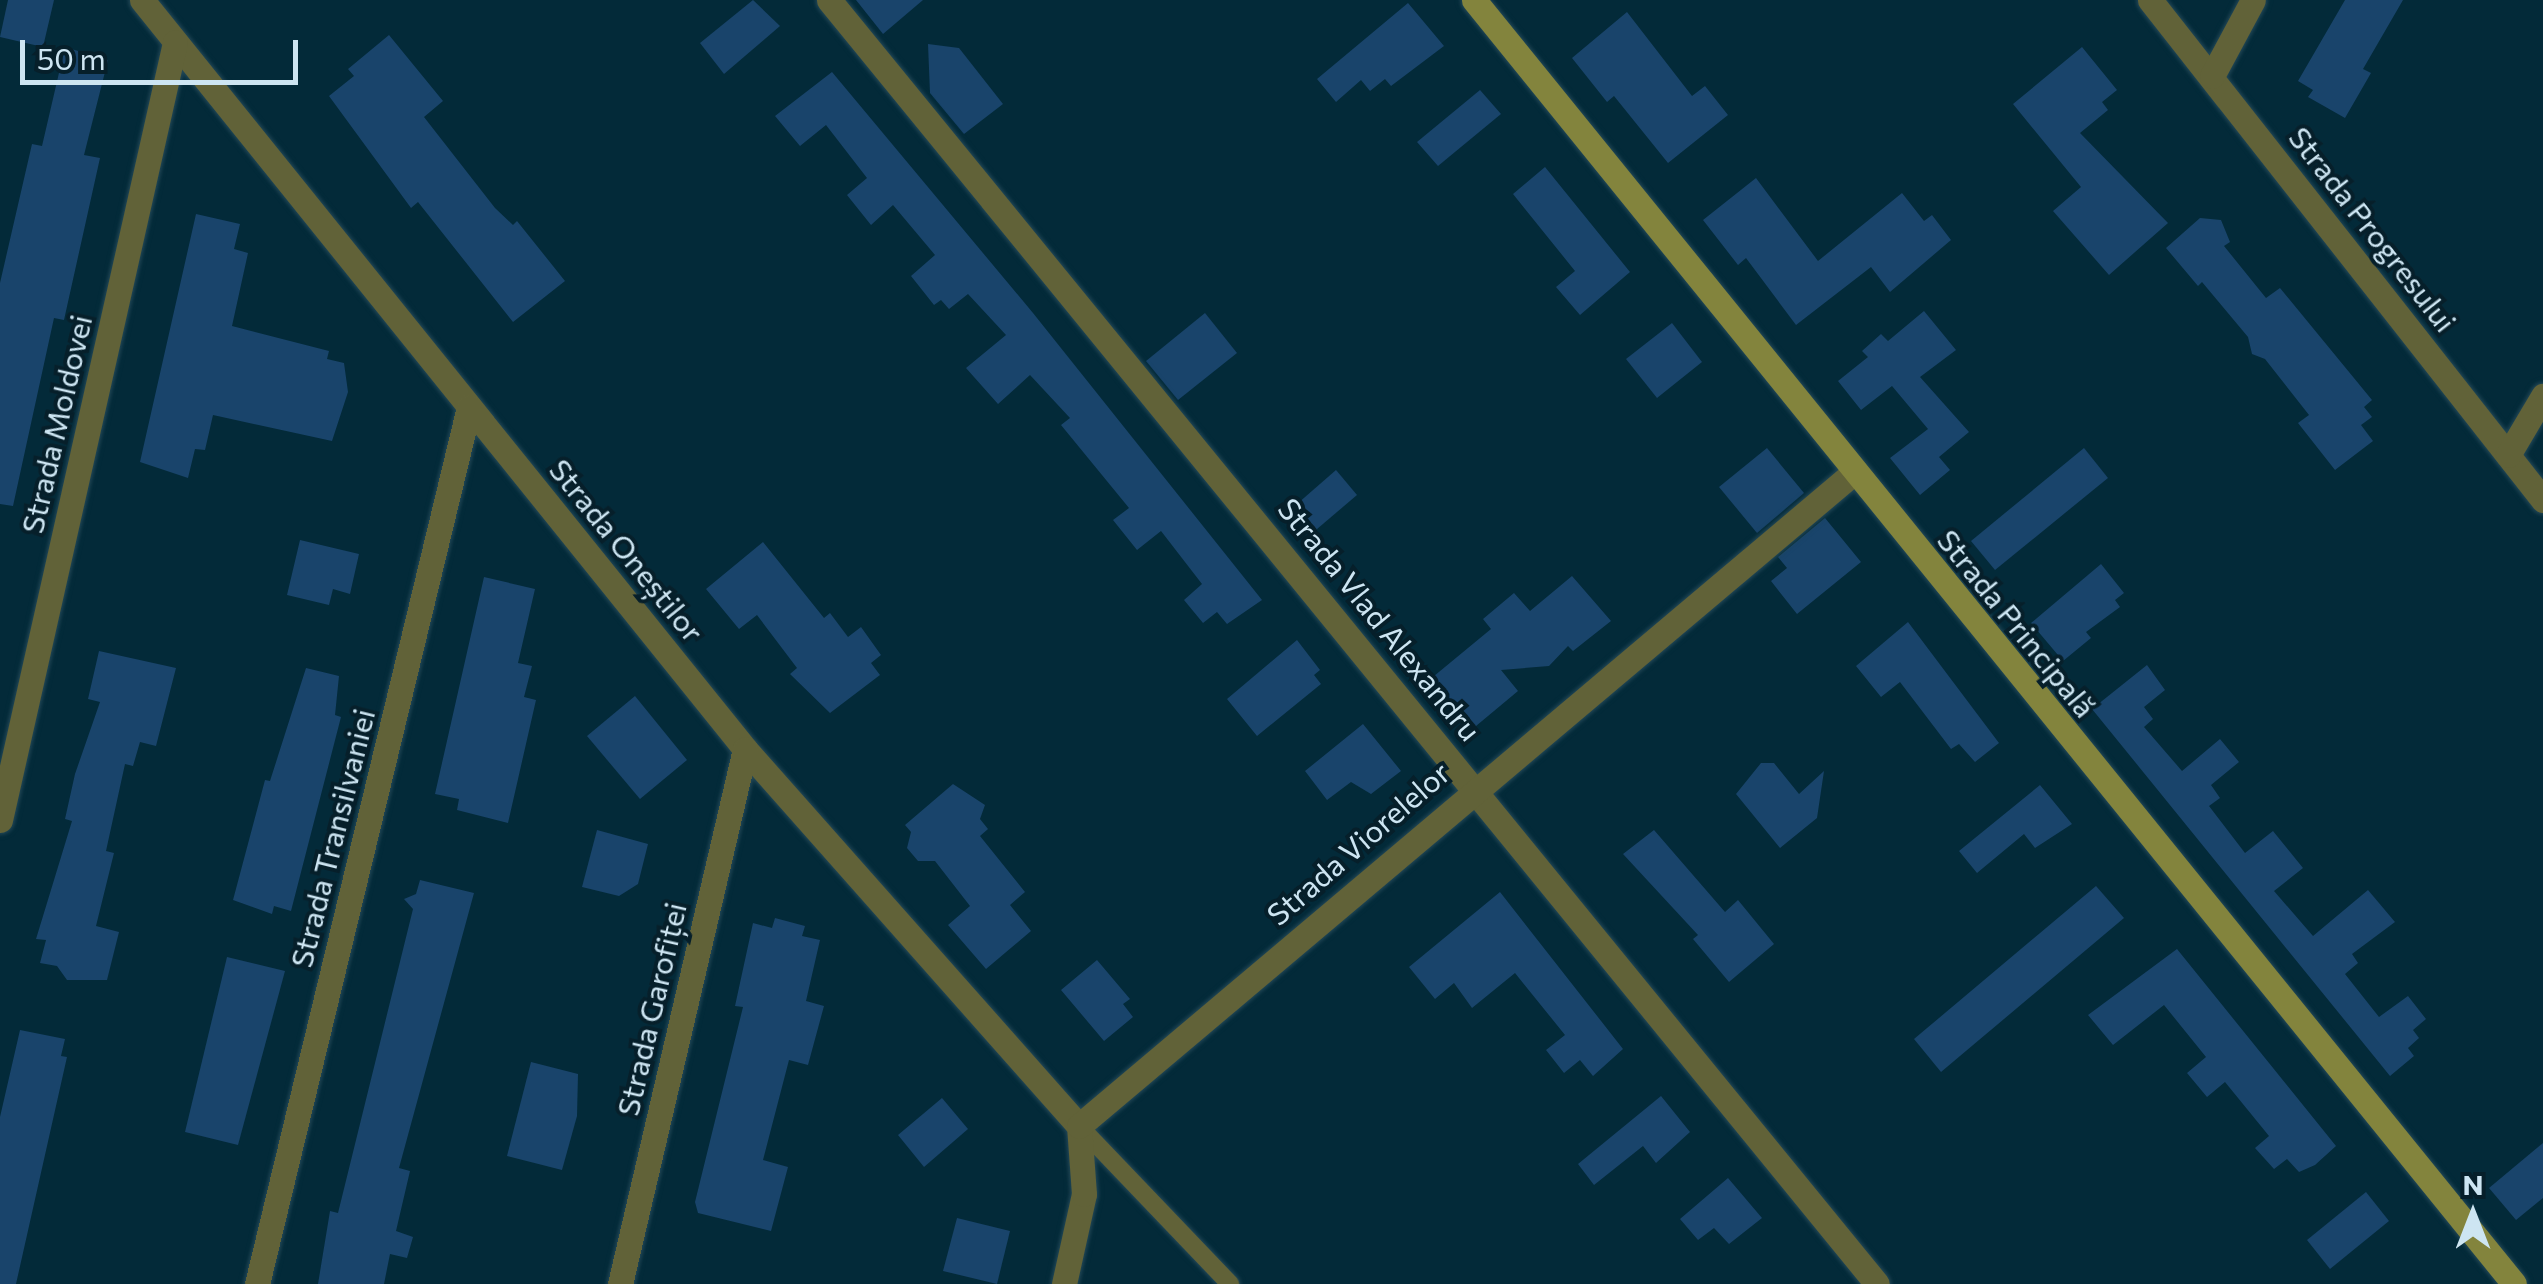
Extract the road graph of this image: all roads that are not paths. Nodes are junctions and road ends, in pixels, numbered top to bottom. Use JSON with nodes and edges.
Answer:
{"nodes":[{"id":1,"x":142,"y":0,"type":"edge"},
{"id":2,"x":829,"y":0,"type":"edge"},
{"id":3,"x":1474,"y":0,"type":"edge"},
{"id":4,"x":2150,"y":0,"type":"edge"},
{"id":5,"x":2254,"y":0,"type":"edge"},
{"id":6,"x":175,"y":42,"type":"junction"},
{"id":7,"x":2212,"y":76,"type":"junction"},
{"id":8,"x":2543,"y":396,"type":"edge"},
{"id":9,"x":470,"y":408,"type":"junction"},
{"id":10,"x":2508,"y":455,"type":"junction"},
{"id":11,"x":1852,"y":472,"type":"junction"},
{"id":12,"x":2543,"y":500,"type":"edge"},
{"id":13,"x":745,"y":748,"type":"junction"},
{"id":14,"x":1475,"y":786,"type":"junction"},
{"id":15,"x":0,"y":820,"type":"edge"},
{"id":16,"x":1079,"y":1126,"type":"junction"},
{"id":17,"x":257,"y":1284,"type":"edge"},
{"id":18,"x":620,"y":1284,"type":"edge"},
{"id":19,"x":1064,"y":1284,"type":"edge"},
{"id":20,"x":1230,"y":1284,"type":"edge"},
{"id":21,"x":1877,"y":1284,"type":"edge"},
{"id":22,"x":2514,"y":1284,"type":"edge"}],
"edges":[{"from":1,"to":6,"type":"street","name":"Strada Oneștilor"},
{"from":2,"to":14,"type":"street","name":"Strada Vlad Alexandru"},
{"from":3,"to":11,"type":"main road","name":"Strada Principală"},
{"from":4,"to":7,"type":"street","name":"Strada Progresului"},
{"from":5,"to":7,"type":"street"},
{"from":6,"to":9,"type":"street","name":"Strada Oneștilor"},
{"from":6,"to":15,"type":"street","name":"Strada Moldovei"},
{"from":7,"to":10,"type":"street","name":"Strada Progresului"},
{"from":8,"to":10,"type":"street"},
{"from":9,"to":13,"type":"street","name":"Strada Oneștilor"},
{"from":9,"to":17,"type":"street","name":"Strada Transilvaniei"},
{"from":10,"to":12,"type":"street","name":"Strada Progresului"},
{"from":11,"to":14,"type":"street","name":"Strada Viorelelor"},
{"from":11,"to":22,"type":"main road","name":"Strada Principală"},
{"from":13,"to":16,"type":"street","name":"Strada Oneștilor"},
{"from":13,"to":18,"type":"street","name":"Strada Garofiței"},
{"from":14,"to":16,"type":"street","name":"Strada Viorelelor"},
{"from":14,"to":21,"type":"street","name":"Strada Vlad Alexandru"},
{"from":16,"to":19,"type":"street"},
{"from":16,"to":20,"type":"lane"}]}
